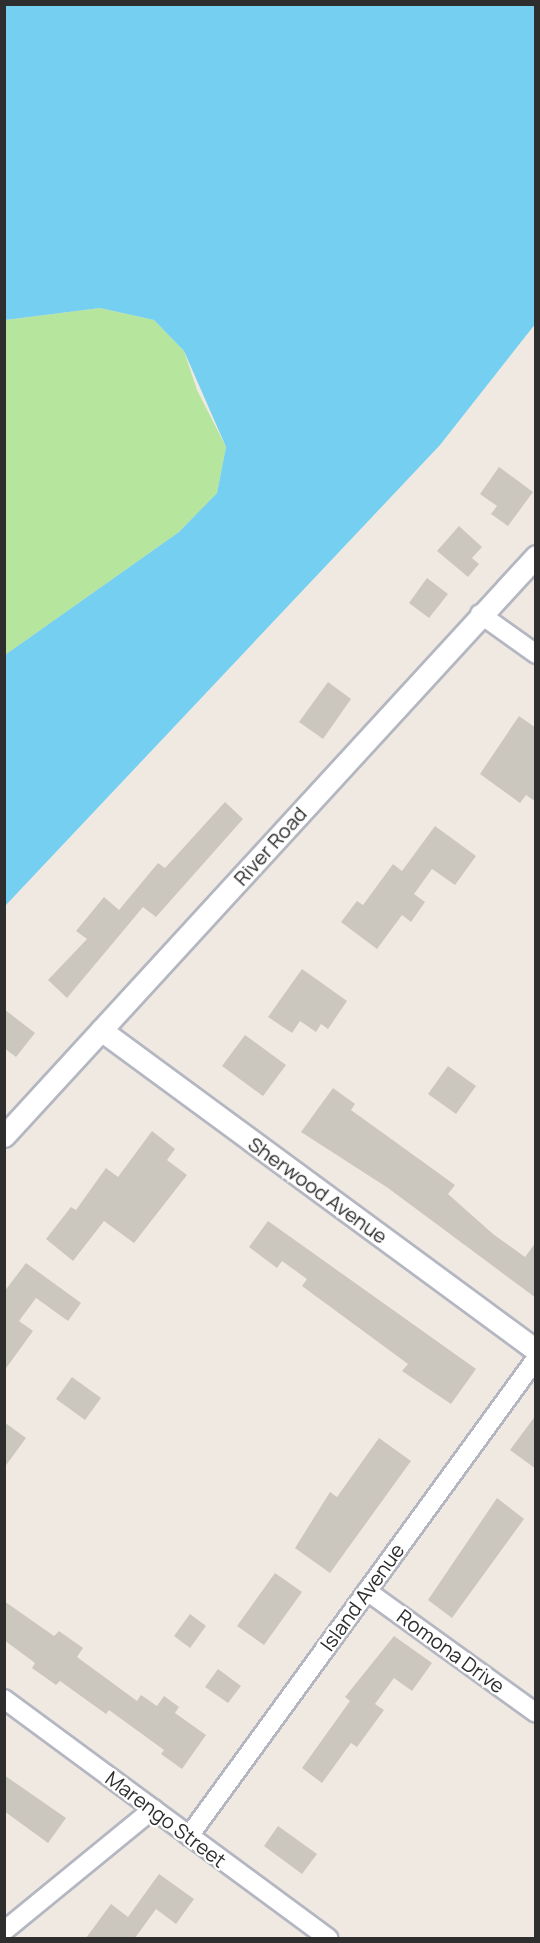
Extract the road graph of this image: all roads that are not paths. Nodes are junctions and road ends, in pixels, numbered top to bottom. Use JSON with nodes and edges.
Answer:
{"nodes":[{"id":1,"x":536,"y":556,"type":"edge"},
{"id":2,"x":480,"y":614,"type":"junction"},
{"id":3,"x":536,"y":654,"type":"edge"},
{"id":4,"x":101,"y":1030,"type":"junction"},
{"id":5,"x":4,"y":1136,"type":"edge"},
{"id":6,"x":536,"y":1350,"type":"edge"},
{"id":7,"x":536,"y":1359,"type":"edge"},
{"id":8,"x":367,"y":1591,"type":"junction"},
{"id":9,"x":4,"y":1699,"type":"edge"},
{"id":10,"x":536,"y":1713,"type":"edge"},
{"id":11,"x":153,"y":1809,"type":"junction"},
{"id":12,"x":189,"y":1836,"type":"junction"},
{"id":13,"x":4,"y":1930,"type":"edge"},
{"id":14,"x":328,"y":1938,"type":"edge"}],
"edges":[{"from":1,"to":2,"type":"street","name":"River Road"},
{"from":2,"to":3,"type":"street"},
{"from":2,"to":4,"type":"street","name":"River Road"},
{"from":4,"to":5,"type":"street","name":"River Road"},
{"from":4,"to":6,"type":"street","name":"Sherwood Avenue"},
{"from":7,"to":8,"type":"street","name":"Island Avenue"},
{"from":8,"to":10,"type":"street","name":"Romona Drive"},
{"from":8,"to":12,"type":"street","name":"Island Avenue"},
{"from":9,"to":11,"type":"street","name":"Marengo Street"},
{"from":11,"to":12,"type":"street","name":"Marengo Street"},
{"from":11,"to":13,"type":"street"},
{"from":12,"to":14,"type":"street","name":"Marengo Street"}]}
